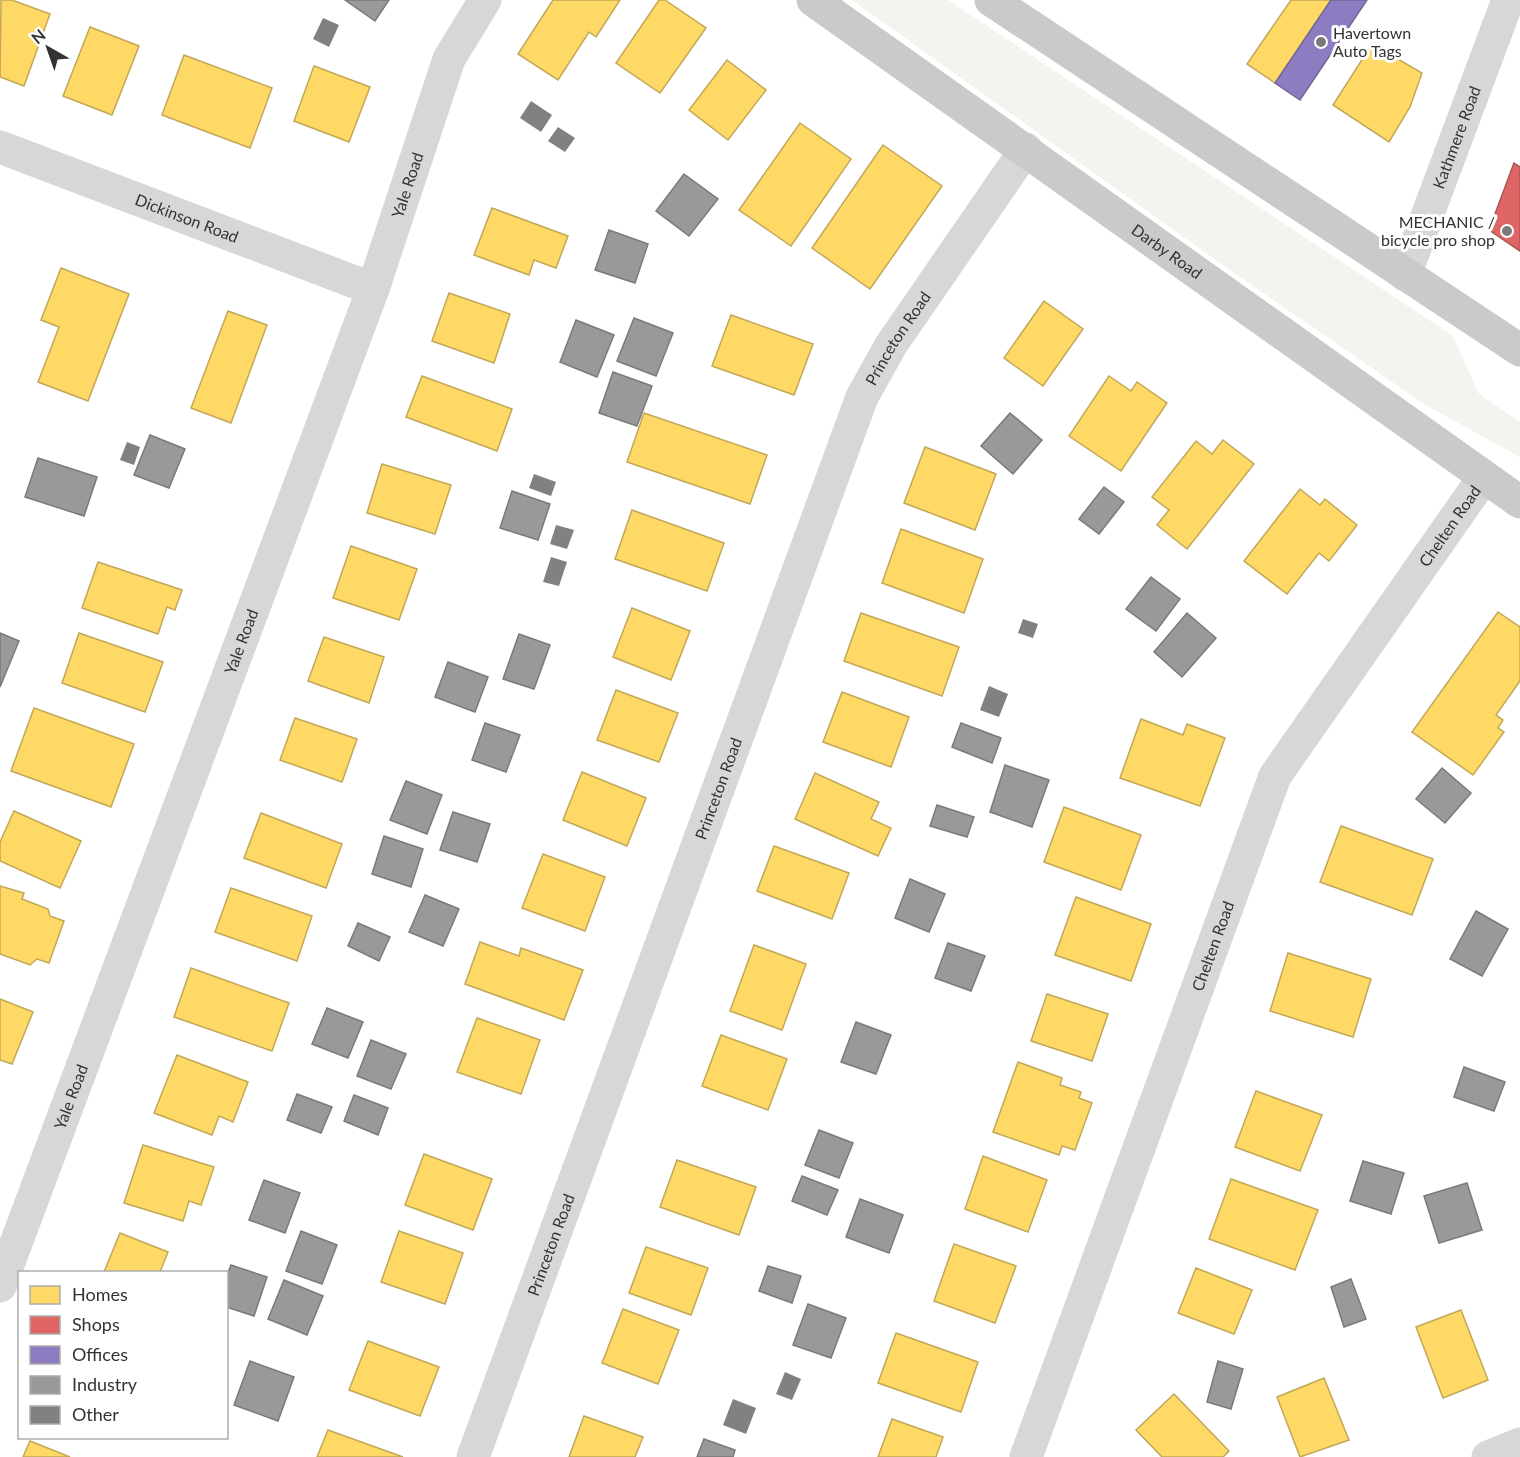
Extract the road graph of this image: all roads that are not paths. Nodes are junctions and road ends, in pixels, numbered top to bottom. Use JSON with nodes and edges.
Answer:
{"nodes":[{"id":1,"x":486,"y":0,"type":"edge"},
{"id":2,"x":813,"y":0,"type":"edge"},
{"id":3,"x":991,"y":0,"type":"edge"},
{"id":4,"x":1508,"y":0,"type":"edge"},
{"id":5,"x":0,"y":147,"type":"edge"},
{"id":6,"x":1026,"y":149,"type":"junction"},
{"id":7,"x":1405,"y":275,"type":"junction"},
{"id":8,"x":372,"y":289,"type":"junction"},
{"id":9,"x":1520,"y":350,"type":"edge"},
{"id":10,"x":1484,"y":477,"type":"junction"},
{"id":11,"x":1520,"y":502,"type":"edge"},
{"id":12,"x":0,"y":1286,"type":"edge"},
{"id":13,"x":1520,"y":1444,"type":"edge"},
{"id":14,"x":473,"y":1457,"type":"edge"},
{"id":15,"x":1026,"y":1457,"type":"edge"},
{"id":16,"x":1488,"y":1457,"type":"edge"}],
"edges":[{"from":1,"to":8,"type":"street","name":"Yale Road"},
{"from":2,"to":6,"type":"main road","name":"Darby Road"},
{"from":3,"to":7,"type":"main road"},
{"from":4,"to":7,"type":"street","name":"Kathmere Road"},
{"from":5,"to":8,"type":"street","name":"Dickinson Road"},
{"from":6,"to":10,"type":"main road","name":"Darby Road"},
{"from":6,"to":14,"type":"street","name":"Princeton Road"},
{"from":7,"to":9,"type":"main road"},
{"from":8,"to":12,"type":"street","name":"Yale Road"},
{"from":10,"to":11,"type":"main road","name":"Darby Road"},
{"from":10,"to":15,"type":"street","name":"Chelten Road"},
{"from":13,"to":16,"type":"street"}]}
